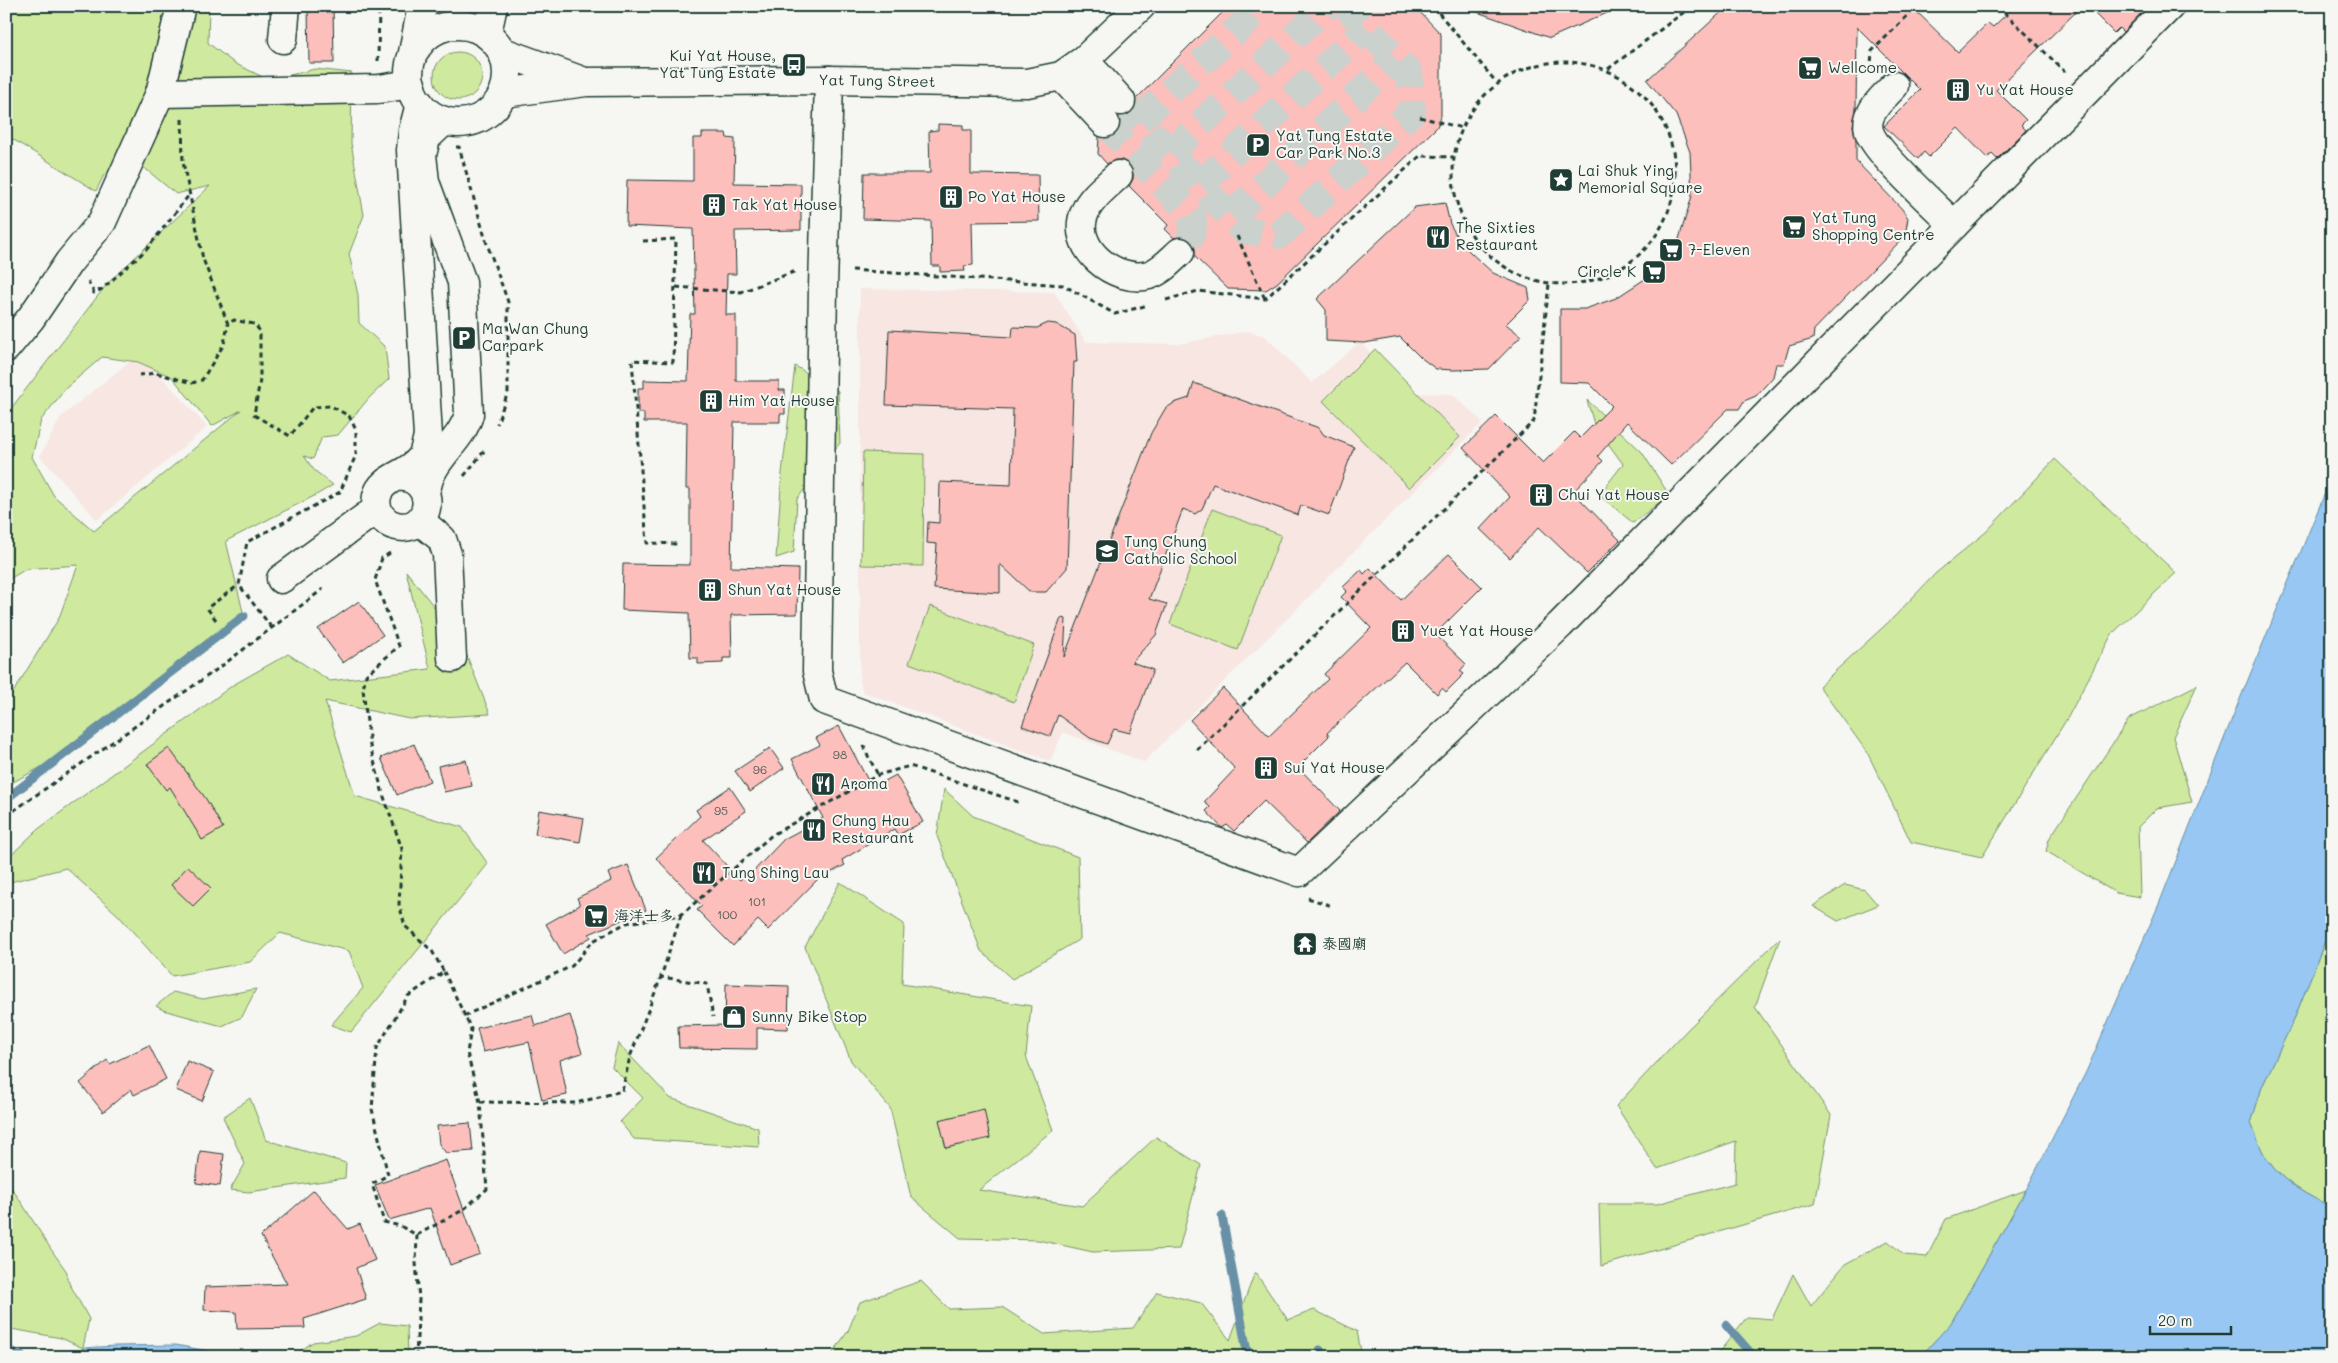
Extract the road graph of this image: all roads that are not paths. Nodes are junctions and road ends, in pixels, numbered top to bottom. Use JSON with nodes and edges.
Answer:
{"nodes":[{"id":1,"x":181,"y":6,"type":"edge"},
{"id":2,"x":286,"y":6,"type":"edge"},
{"id":3,"x":422,"y":6,"type":"edge"},
{"id":4,"x":492,"y":6,"type":"edge"},
{"id":5,"x":2170,"y":6,"type":"edge"},
{"id":6,"x":1137,"y":8,"type":"edge"},
{"id":7,"x":283,"y":39,"type":"dead end"},
{"id":8,"x":495,"y":42,"type":"junction"},
{"id":9,"x":413,"y":53,"type":"junction"},
{"id":10,"x":1084,"y":60,"type":"junction"},
{"id":11,"x":1061,"y":76,"type":"junction"},
{"id":12,"x":829,"y":80,"type":"junction"},
{"id":13,"x":586,"y":82,"type":"junction"},
{"id":14,"x":1894,"y":86,"type":"road end"},
{"id":15,"x":160,"y":93,"type":"junction"},
{"id":16,"x":504,"y":93,"type":"junction"},
{"id":17,"x":415,"y":94,"type":"junction"},
{"id":18,"x":1121,"y":101,"type":"tunnel mouth"},
{"id":19,"x":444,"y":121,"type":"junction"},
{"id":20,"x":1105,"y":123,"type":"tunnel mouth"},
{"id":21,"x":1118,"y":174,"type":"dead end"},
{"id":22,"x":1954,"y":225,"type":"junction"},
{"id":23,"x":1180,"y":252,"type":"tunnel mouth"},
{"id":24,"x":6,"y":348,"type":"edge"},
{"id":25,"x":398,"y":477,"type":"junction"},
{"id":26,"x":425,"y":494,"type":"junction"},
{"id":27,"x":377,"y":511,"type":"junction"},
{"id":28,"x":420,"y":521,"type":"junction"},
{"id":29,"x":281,"y":579,"type":"dead end"},
{"id":30,"x":452,"y":658,"type":"dead end"}],
"edges":[{"from":1,"to":15,"type":"street"},
{"from":2,"to":7,"type":"street"},
{"from":3,"to":9,"type":"street"},
{"from":4,"to":8,"type":"street"},
{"from":5,"to":22,"type":"street"},
{"from":6,"to":10,"type":"street","name":"Yat Tung Street"},
{"from":8,"to":9,"type":"street"},
{"from":8,"to":13,"type":"street","name":"Yat Tung Street"},
{"from":8,"to":16,"type":"street"},
{"from":9,"to":17,"type":"street"},
{"from":10,"to":11,"type":"street","name":"Yat Tung Street"},
{"from":10,"to":18,"type":"street"},
{"from":11,"to":12,"type":"street","name":"Yat Tung Street"},
{"from":11,"to":20,"type":"street"},
{"from":12,"to":13,"type":"street","name":"Yat Tung Street"},
{"from":12,"to":22,"type":"street"},
{"from":13,"to":16,"type":"street","name":"Yat Tung Street"},
{"from":14,"to":22,"type":"street"},
{"from":15,"to":17,"type":"street"},
{"from":15,"to":24,"type":"street"},
{"from":16,"to":19,"type":"street"},
{"from":17,"to":19,"type":"street"},
{"from":17,"to":25,"type":"street"},
{"from":19,"to":26,"type":"street"},
{"from":21,"to":23,"type":"street"},
{"from":25,"to":26,"type":"street"},
{"from":25,"to":27,"type":"street"},
{"from":26,"to":28,"type":"street"},
{"from":27,"to":28,"type":"street"},
{"from":27,"to":29,"type":"street"},
{"from":28,"to":30,"type":"street"}]}
